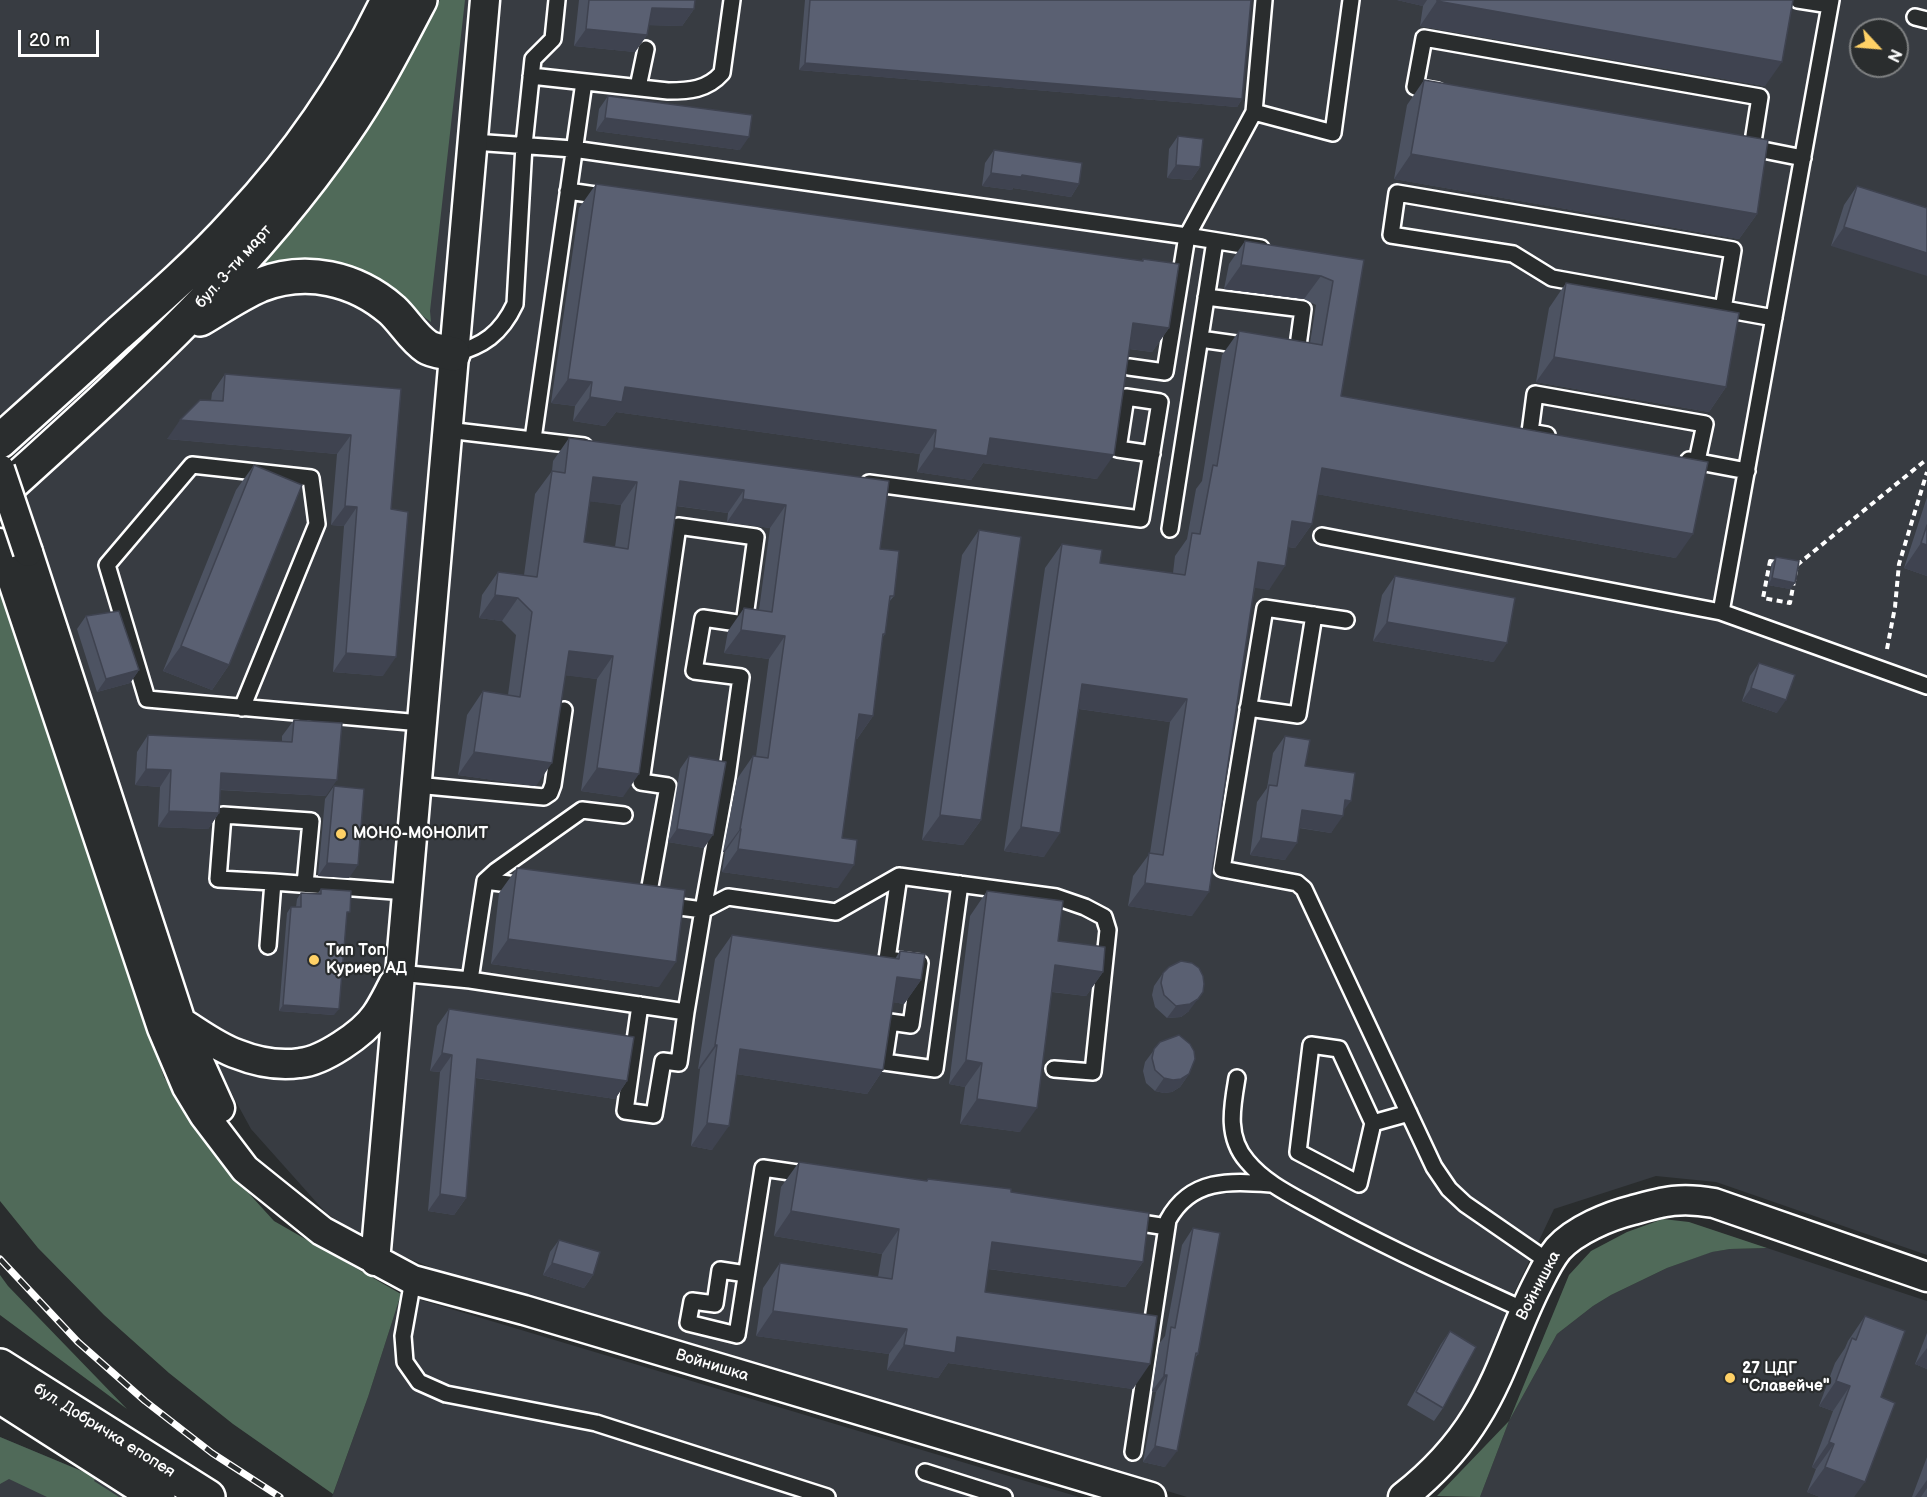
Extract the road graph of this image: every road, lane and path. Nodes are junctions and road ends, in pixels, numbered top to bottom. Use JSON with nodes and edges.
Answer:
{"nodes":[{"id":1,"x":388,"y":0,"type":"edge"},
{"id":2,"x":420,"y":0,"type":"edge"},
{"id":3,"x":485,"y":0,"type":"edge"},
{"id":4,"x":557,"y":0,"type":"edge"},
{"id":5,"x":732,"y":0,"type":"edge"},
{"id":6,"x":1264,"y":0,"type":"edge"},
{"id":7,"x":1351,"y":0,"type":"edge"},
{"id":8,"x":1798,"y":0,"type":"edge"},
{"id":9,"x":1831,"y":3,"type":"edge"},
{"id":10,"x":646,"y":49,"type":"edge"},
{"id":11,"x":531,"y":76,"type":"junction"},
{"id":12,"x":584,"y":82,"type":"junction"},
{"id":13,"x":638,"y":87,"type":"junction"},
{"id":14,"x":1450,"y":93,"type":"edge"},
{"id":15,"x":1254,"y":112,"type":"junction"},
{"id":16,"x":473,"y":142,"type":"junction"},
{"id":17,"x":1728,"y":144,"type":"edge"},
{"id":18,"x":524,"y":145,"type":"junction"},
{"id":19,"x":1752,"y":148,"type":"junction"},
{"id":20,"x":573,"y":149,"type":"junction"},
{"id":21,"x":1803,"y":158,"type":"junction"},
{"id":22,"x":568,"y":191,"type":"junction"},
{"id":23,"x":626,"y":200,"type":"edge"},
{"id":24,"x":1187,"y":236,"type":"junction"},
{"id":25,"x":1215,"y":241,"type":"junction"},
{"id":26,"x":1273,"y":250,"type":"edge"},
{"id":27,"x":1206,"y":297,"type":"junction"},
{"id":28,"x":1723,"y":309,"type":"junction"},
{"id":29,"x":1774,"y":318,"type":"junction"},
{"id":30,"x":172,"y":335,"type":"junction"},
{"id":31,"x":1200,"y":339,"type":"junction"},
{"id":32,"x":453,"y":354,"type":"junction"},
{"id":33,"x":1129,"y":367,"type":"edge"},
{"id":34,"x":447,"y":430,"type":"junction"},
{"id":35,"x":1563,"y":438,"type":"edge"},
{"id":36,"x":533,"y":440,"type":"junction"},
{"id":37,"x":0,"y":441,"type":"edge"},
{"id":38,"x":604,"y":449,"type":"edge"},
{"id":39,"x":1152,"y":454,"type":"dead end"},
{"id":40,"x":1675,"y":458,"type":"edge"},
{"id":41,"x":1927,"y":459,"type":"edge"},
{"id":42,"x":1697,"y":461,"type":"junction"},
{"id":43,"x":0,"y":469,"type":"edge"},
{"id":44,"x":1747,"y":471,"type":"junction"},
{"id":45,"x":1927,"y":472,"type":"edge"},
{"id":46,"x":853,"y":481,"type":"edge"},
{"id":47,"x":0,"y":494,"type":"edge"},
{"id":48,"x":1170,"y":529,"type":"dead end"},
{"id":49,"x":1322,"y":536,"type":"dead end"},
{"id":50,"x":11,"y":552,"type":"edge"},
{"id":51,"x":1797,"y":566,"type":"junction"},
{"id":52,"x":1721,"y":612,"type":"junction"},
{"id":53,"x":1314,"y":615,"type":"junction"},
{"id":54,"x":1346,"y":620,"type":"dead end"},
{"id":55,"x":1882,"y":670,"type":"junction"},
{"id":56,"x":1927,"y":686,"type":"edge"},
{"id":57,"x":242,"y":708,"type":"junction"},
{"id":58,"x":1248,"y":708,"type":"junction"},
{"id":59,"x":564,"y":710,"type":"edge"},
{"id":60,"x":422,"y":723,"type":"junction"},
{"id":61,"x":416,"y":785,"type":"junction"},
{"id":62,"x":624,"y":815,"type":"dead end"},
{"id":63,"x":899,"y":876,"type":"junction"},
{"id":64,"x":485,"y":881,"type":"junction"},
{"id":65,"x":273,"y":882,"type":"junction"},
{"id":66,"x":305,"y":884,"type":"junction"},
{"id":67,"x":960,"y":884,"type":"junction"},
{"id":68,"x":543,"y":889,"type":"edge"},
{"id":69,"x":407,"y":892,"type":"junction"},
{"id":70,"x":703,"y":910,"type":"junction"},
{"id":71,"x":268,"y":946,"type":"dead end"},
{"id":72,"x":399,"y":974,"type":"junction"},
{"id":73,"x":470,"y":980,"type":"junction"},
{"id":74,"x":639,"y":1005,"type":"junction"},
{"id":75,"x":686,"y":1012,"type":"junction"},
{"id":76,"x":182,"y":1022,"type":"junction"},
{"id":77,"x":1054,"y":1069,"type":"dead end"},
{"id":78,"x":1237,"y":1078,"type":"dead end"},
{"id":79,"x":1409,"y":1113,"type":"junction"},
{"id":80,"x":1374,"y":1123,"type":"junction"},
{"id":81,"x":822,"y":1177,"type":"edge"},
{"id":82,"x":1271,"y":1184,"type":"junction"},
{"id":83,"x":287,"y":1203,"type":"junction"},
{"id":84,"x":1107,"y":1218,"type":"edge"},
{"id":85,"x":1167,"y":1227,"type":"junction"},
{"id":86,"x":375,"y":1261,"type":"junction"},
{"id":87,"x":1549,"y":1262,"type":"junction"},
{"id":88,"x":747,"y":1274,"type":"junction"},
{"id":89,"x":1927,"y":1277,"type":"edge"},
{"id":90,"x":413,"y":1280,"type":"junction"},
{"id":91,"x":1524,"y":1310,"type":"junction"},
{"id":92,"x":0,"y":1345,"type":"edge"},
{"id":93,"x":0,"y":1366,"type":"edge"},
{"id":94,"x":0,"y":1396,"type":"edge"},
{"id":95,"x":0,"y":1405,"type":"edge"},
{"id":96,"x":45,"y":1408,"type":"junction"},
{"id":97,"x":1132,"y":1452,"type":"dead end"},
{"id":98,"x":925,"y":1472,"type":"dead end"},
{"id":99,"x":158,"y":1497,"type":"edge"},
{"id":100,"x":208,"y":1497,"type":"edge"},
{"id":101,"x":827,"y":1497,"type":"edge"},
{"id":102,"x":1004,"y":1497,"type":"edge"},
{"id":103,"x":1152,"y":1497,"type":"edge"},
{"id":104,"x":1404,"y":1497,"type":"edge"}],
"edges":[{"from":1,"to":37,"type":"main road","name":"бул. 3-ти март"},
{"from":2,"to":30,"type":"main road","name":"бул. 3-ти март"},
{"from":3,"to":16,"type":"street"},
{"from":4,"to":11,"type":"lane"},
{"from":5,"to":13,"type":"lane"},
{"from":6,"to":15,"type":"lane"},
{"from":7,"to":15,"type":"lane"},
{"from":8,"to":9,"type":"lane"},
{"from":9,"to":21,"type":"lane"},
{"from":10,"to":13,"type":"lane"},
{"from":11,"to":12,"type":"lane"},
{"from":11,"to":18,"type":"lane"},
{"from":12,"to":13,"type":"lane"},
{"from":12,"to":20,"type":"lane"},
{"from":14,"to":19,"type":"lane"},
{"from":15,"to":24,"type":"lane"},
{"from":16,"to":18,"type":"lane"},
{"from":16,"to":32,"type":"street"},
{"from":17,"to":19,"type":"lane"},
{"from":18,"to":20,"type":"lane"},
{"from":18,"to":32,"type":"lane"},
{"from":19,"to":21,"type":"lane"},
{"from":20,"to":22,"type":"lane"},
{"from":20,"to":24,"type":"lane"},
{"from":21,"to":29,"type":"lane"},
{"from":22,"to":23,"type":"lane"},
{"from":22,"to":36,"type":"lane"},
{"from":24,"to":25,"type":"lane"},
{"from":24,"to":33,"type":"lane"},
{"from":25,"to":26,"type":"lane"},
{"from":25,"to":27,"type":"lane"},
{"from":27,"to":31,"type":"lane"},
{"from":27,"to":31,"type":"lane"},
{"from":28,"to":28,"type":"lane"},
{"from":28,"to":29,"type":"lane"},
{"from":29,"to":44,"type":"lane"},
{"from":30,"to":32,"type":"main road"},
{"from":30,"to":47,"type":"main road","name":"бул. 3-ти март"},
{"from":31,"to":48,"type":"lane"},
{"from":32,"to":34,"type":"street"},
{"from":34,"to":36,"type":"lane"},
{"from":34,"to":60,"type":"street"},
{"from":35,"to":42,"type":"lane"},
{"from":36,"to":38,"type":"lane"},
{"from":39,"to":46,"type":"lane"},
{"from":40,"to":42,"type":"lane"},
{"from":41,"to":51,"type":"path"},
{"from":42,"to":44,"type":"lane"},
{"from":43,"to":50,"type":"street","bridge":true},
{"from":44,"to":52,"type":"lane"},
{"from":45,"to":55,"type":"path"},
{"from":49,"to":52,"type":"lane"},
{"from":50,"to":76,"type":"street"},
{"from":50,"to":83,"type":"street"},
{"from":51,"to":51,"type":"path"},
{"from":52,"to":55,"type":"lane"},
{"from":53,"to":54,"type":"lane"},
{"from":53,"to":58,"type":"lane"},
{"from":53,"to":58,"type":"lane"},
{"from":55,"to":56,"type":"lane"},
{"from":57,"to":57,"type":"lane"},
{"from":57,"to":60,"type":"lane"},
{"from":58,"to":79,"type":"lane"},
{"from":59,"to":61,"type":"lane"},
{"from":60,"to":61,"type":"street"},
{"from":61,"to":69,"type":"street"},
{"from":62,"to":64,"type":"lane"},
{"from":63,"to":67,"type":"lane"},
{"from":63,"to":67,"type":"lane"},
{"from":63,"to":70,"type":"lane"},
{"from":64,"to":68,"type":"lane"},
{"from":64,"to":73,"type":"lane"},
{"from":65,"to":66,"type":"lane"},
{"from":65,"to":66,"type":"lane"},
{"from":65,"to":71,"type":"lane"},
{"from":66,"to":69,"type":"lane"},
{"from":67,"to":77,"type":"lane"},
{"from":69,"to":72,"type":"street"},
{"from":70,"to":70,"type":"lane"},
{"from":70,"to":75,"type":"lane"},
{"from":72,"to":73,"type":"lane"},
{"from":72,"to":76,"type":"street"},
{"from":72,"to":86,"type":"street"},
{"from":73,"to":74,"type":"lane"},
{"from":74,"to":75,"type":"lane"},
{"from":74,"to":75,"type":"lane"},
{"from":76,"to":83,"type":"street"},
{"from":78,"to":82,"type":"lane"},
{"from":79,"to":80,"type":"lane"},
{"from":79,"to":87,"type":"lane"},
{"from":80,"to":80,"type":"lane"},
{"from":81,"to":88,"type":"lane"},
{"from":82,"to":85,"type":"lane"},
{"from":82,"to":91,"type":"lane"},
{"from":83,"to":86,"type":"street","name":"Войнишка"},
{"from":84,"to":85,"type":"lane"},
{"from":85,"to":97,"type":"lane"},
{"from":86,"to":90,"type":"street","name":"Войнишка"},
{"from":87,"to":89,"type":"street","name":"Войнишка"},
{"from":87,"to":91,"type":"street","name":"Войнишка"},
{"from":88,"to":88,"type":"lane"},
{"from":90,"to":101,"type":"lane"},
{"from":90,"to":103,"type":"street","name":"Войнишка"},
{"from":91,"to":104,"type":"street","name":"Войнишка"},
{"from":92,"to":96,"type":"main road"},
{"from":93,"to":96,"type":"main road","name":"бул. Добричка епопея"},
{"from":94,"to":96,"type":"main road","name":"бул. Добричка епопея"},
{"from":95,"to":96,"type":"main road"},
{"from":96,"to":99,"type":"main road","name":"бул. Добричка епопея"},
{"from":96,"to":100,"type":"main road","name":"бул. Добричка епопея"},
{"from":98,"to":102,"type":"lane"}]}
